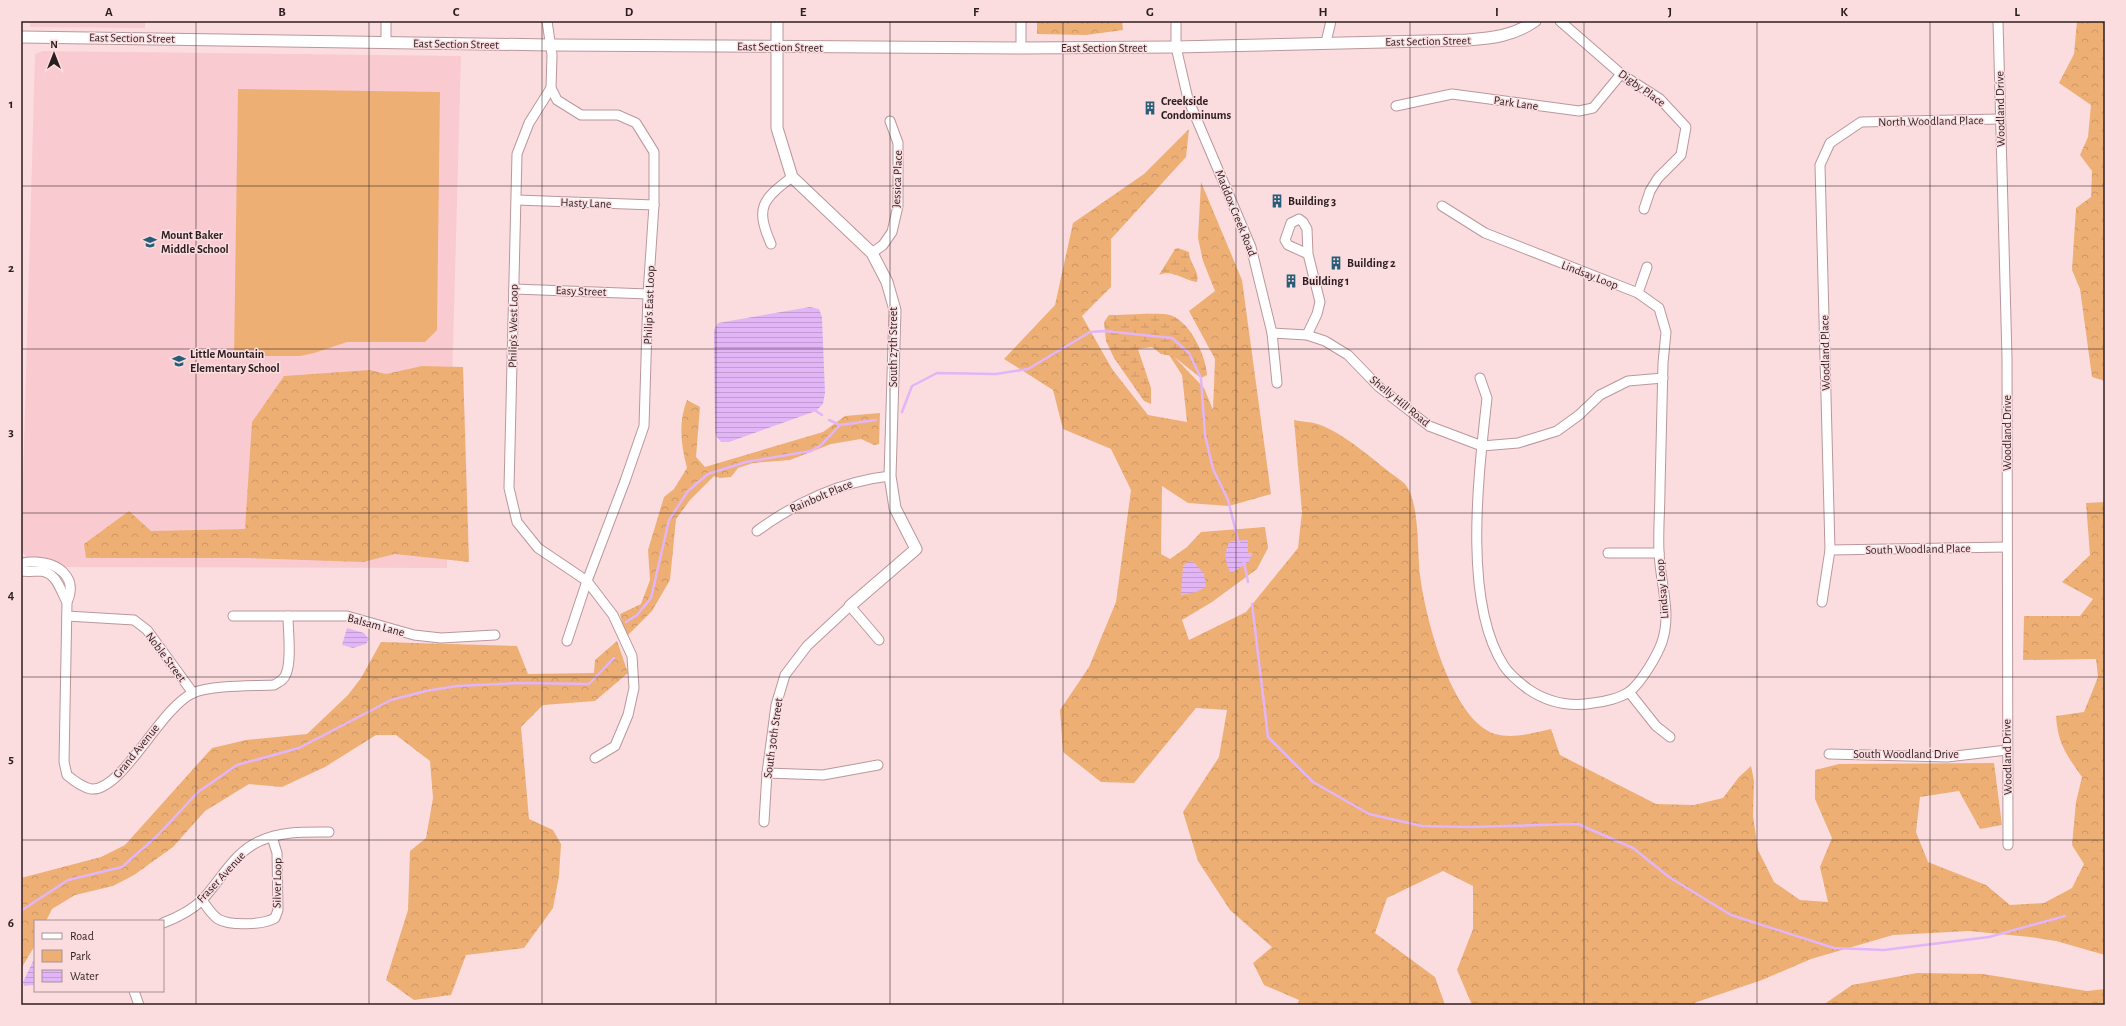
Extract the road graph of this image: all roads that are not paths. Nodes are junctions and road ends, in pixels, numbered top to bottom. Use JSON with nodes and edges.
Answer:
{"nodes":[{"id":1,"x":386,"y":21,"type":"edge"},
{"id":2,"x":546,"y":21,"type":"edge"},
{"id":3,"x":777,"y":21,"type":"edge"},
{"id":4,"x":1021,"y":21,"type":"edge"},
{"id":5,"x":1176,"y":21,"type":"edge"},
{"id":6,"x":1331,"y":21,"type":"edge"},
{"id":7,"x":1535,"y":21,"type":"edge"},
{"id":8,"x":1560,"y":21,"type":"edge"},
{"id":9,"x":1998,"y":21,"type":"edge"},
{"id":10,"x":21,"y":36,"type":"edge"},
{"id":11,"x":1326,"y":42,"type":"junction"},
{"id":12,"x":386,"y":43,"type":"junction"},
{"id":13,"x":550,"y":45,"type":"junction"},
{"id":14,"x":777,"y":47,"type":"junction"},
{"id":15,"x":1176,"y":47,"type":"junction"},
{"id":16,"x":1021,"y":48,"type":"junction"},
{"id":17,"x":1621,"y":74,"type":"junction"},
{"id":18,"x":551,"y":88,"type":"junction"},
{"id":19,"x":1396,"y":106,"type":"dead end"},
{"id":20,"x":2000,"y":119,"type":"junction"},
{"id":21,"x":890,"y":121,"type":"dead end"},
{"id":22,"x":1861,"y":122,"type":"joint"},
{"id":23,"x":792,"y":177,"type":"junction"},
{"id":24,"x":517,"y":200,"type":"junction"},
{"id":25,"x":654,"y":205,"type":"junction"},
{"id":26,"x":1442,"y":206,"type":"dead end"},
{"id":27,"x":1644,"y":209,"type":"dead end"},
{"id":28,"x":771,"y":244,"type":"dead end"},
{"id":29,"x":872,"y":253,"type":"junction"},
{"id":30,"x":1308,"y":254,"type":"dead end"},
{"id":31,"x":1647,"y":267,"type":"dead end"},
{"id":32,"x":514,"y":289,"type":"junction"},
{"id":33,"x":1638,"y":293,"type":"junction"},
{"id":34,"x":648,"y":294,"type":"junction"},
{"id":35,"x":1272,"y":333,"type":"junction"},
{"id":36,"x":1307,"y":335,"type":"junction"},
{"id":37,"x":1480,"y":378,"type":"dead end"},
{"id":38,"x":1663,"y":378,"type":"junction"},
{"id":39,"x":1277,"y":384,"type":"dead end"},
{"id":40,"x":1482,"y":446,"type":"junction"},
{"id":41,"x":890,"y":476,"type":"junction"},
{"id":42,"x":757,"y":531,"type":"dead end"},
{"id":43,"x":2007,"y":547,"type":"junction"},
{"id":44,"x":1830,"y":550,"type":"junction"},
{"id":45,"x":1608,"y":553,"type":"dead end"},
{"id":46,"x":1659,"y":553,"type":"junction"},
{"id":47,"x":21,"y":564,"type":"edge"},
{"id":48,"x":21,"y":571,"type":"edge"},
{"id":49,"x":587,"y":581,"type":"junction"},
{"id":50,"x":67,"y":602,"type":"junction"},
{"id":51,"x":1822,"y":602,"type":"dead end"},
{"id":52,"x":850,"y":606,"type":"junction"},
{"id":53,"x":67,"y":616,"type":"junction"},
{"id":54,"x":233,"y":616,"type":"dead end"},
{"id":55,"x":288,"y":616,"type":"junction"},
{"id":56,"x":495,"y":635,"type":"dead end"},
{"id":57,"x":879,"y":640,"type":"dead end"},
{"id":58,"x":567,"y":641,"type":"dead end"},
{"id":59,"x":1628,"y":692,"type":"junction"},
{"id":60,"x":193,"y":693,"type":"junction"},
{"id":61,"x":1670,"y":737,"type":"dead end"},
{"id":62,"x":2007,"y":750,"type":"junction"},
{"id":63,"x":1829,"y":754,"type":"dead end"},
{"id":64,"x":595,"y":758,"type":"dead end"},
{"id":65,"x":878,"y":765,"type":"dead end"},
{"id":66,"x":767,"y":774,"type":"junction"},
{"id":67,"x":764,"y":822,"type":"dead end"},
{"id":68,"x":329,"y":832,"type":"dead end"},
{"id":69,"x":272,"y":837,"type":"junction"},
{"id":70,"x":2008,"y":845,"type":"dead end"},
{"id":71,"x":202,"y":900,"type":"junction"},
{"id":72,"x":164,"y":922,"type":"edge"},
{"id":73,"x":134,"y":992,"type":"edge"},
{"id":74,"x":139,"y":1005,"type":"edge"}],
"edges":[{"from":1,"to":12,"type":"street"},
{"from":2,"to":13,"type":"street"},
{"from":3,"to":14,"type":"street","name":"South 27th Street"},
{"from":4,"to":16,"type":"street"},
{"from":5,"to":15,"type":"street","name":"Maddox Creek Road"},
{"from":6,"to":11,"type":"street"},
{"from":7,"to":11,"type":"street","name":"East Section Street"},
{"from":8,"to":17,"type":"street","name":"Digby Place"},
{"from":9,"to":20,"type":"street","name":"Woodland Drive"},
{"from":10,"to":12,"type":"street","name":"East Section Street"},
{"from":11,"to":15,"type":"street","name":"East Section Street"},
{"from":12,"to":13,"type":"street","name":"East Section Street"},
{"from":13,"to":14,"type":"street","name":"East Section Street"},
{"from":13,"to":18,"type":"street"},
{"from":14,"to":16,"type":"street","name":"East Section Street"},
{"from":14,"to":23,"type":"street","name":"South 27th Street"},
{"from":15,"to":16,"type":"street","name":"East Section Street"},
{"from":15,"to":35,"type":"street","name":"Maddox Creek Road"},
{"from":17,"to":19,"type":"street","name":"Park Lane"},
{"from":17,"to":27,"type":"street","name":"Digby Place"},
{"from":18,"to":24,"type":"street","name":"Philip's West Loop"},
{"from":18,"to":25,"type":"street","name":"Philip's East Loop"},
{"from":20,"to":22,"type":"street","name":"North Woodland Place"},
{"from":20,"to":43,"type":"street","name":"Woodland Drive"},
{"from":21,"to":29,"type":"street","name":"Jessica Place"},
{"from":22,"to":44,"type":"street","name":"Woodland Place"},
{"from":23,"to":28,"type":"street"},
{"from":23,"to":29,"type":"street","name":"South 27th Street"},
{"from":24,"to":25,"type":"street","name":"Hasty Lane"},
{"from":24,"to":32,"type":"street","name":"Philip's West Loop"},
{"from":25,"to":34,"type":"street","name":"Philip's East Loop"},
{"from":26,"to":33,"type":"street","name":"Lindsay Loop"},
{"from":29,"to":41,"type":"street","name":"South 27th Street"},
{"from":30,"to":36,"type":"street"},
{"from":31,"to":33,"type":"street"},
{"from":32,"to":34,"type":"street","name":"Easy Street"},
{"from":32,"to":49,"type":"street","name":"Philip's West Loop"},
{"from":33,"to":38,"type":"street","name":"Lindsay Loop"},
{"from":34,"to":49,"type":"street","name":"Philip's East Loop"},
{"from":35,"to":36,"type":"street","name":"Shelly Hill Road"},
{"from":35,"to":39,"type":"street","name":"Maddox Creek Road"},
{"from":36,"to":40,"type":"street","name":"Shelly Hill Road"},
{"from":37,"to":40,"type":"street"},
{"from":38,"to":40,"type":"street","name":"Shelly Hill Road"},
{"from":38,"to":46,"type":"street","name":"Lindsay Loop"},
{"from":40,"to":59,"type":"street"},
{"from":41,"to":42,"type":"street","name":"Rainbolt Place"},
{"from":41,"to":52,"type":"street","name":"South 27th Street"},
{"from":43,"to":44,"type":"street","name":"South Woodland Place"},
{"from":43,"to":62,"type":"street","name":"Woodland Drive"},
{"from":44,"to":51,"type":"street","name":"Woodland Place"},
{"from":45,"to":46,"type":"street"},
{"from":46,"to":59,"type":"street","name":"Lindsay Loop"},
{"from":47,"to":50,"type":"street","name":"Grand Avenue"},
{"from":48,"to":50,"type":"street","name":"Grand Avenue"},
{"from":49,"to":58,"type":"street","name":"Philip's East Loop"},
{"from":49,"to":64,"type":"street","name":"Philip's West Loop"},
{"from":50,"to":53,"type":"street","name":"Grand Avenue"},
{"from":52,"to":57,"type":"street"},
{"from":52,"to":66,"type":"street","name":"South 30th Street"},
{"from":53,"to":60,"type":"street","name":"Noble Street"},
{"from":53,"to":60,"type":"street","name":"Grand Avenue"},
{"from":54,"to":55,"type":"street","name":"Balsam Lane"},
{"from":55,"to":56,"type":"street","name":"Balsam Lane"},
{"from":55,"to":60,"type":"street","name":"Grand Avenue"},
{"from":59,"to":61,"type":"street"},
{"from":62,"to":63,"type":"street","name":"South Woodland Drive"},
{"from":62,"to":70,"type":"street","name":"Woodland Drive"},
{"from":65,"to":66,"type":"street"},
{"from":66,"to":67,"type":"street","name":"South 30th Street"},
{"from":68,"to":69,"type":"street","name":"Fraser Avenue"},
{"from":69,"to":71,"type":"street","name":"Fraser Avenue"},
{"from":69,"to":71,"type":"street","name":"Silver Loop"},
{"from":71,"to":72,"type":"street","name":"Fraser Avenue"},
{"from":73,"to":74,"type":"street"}]}
